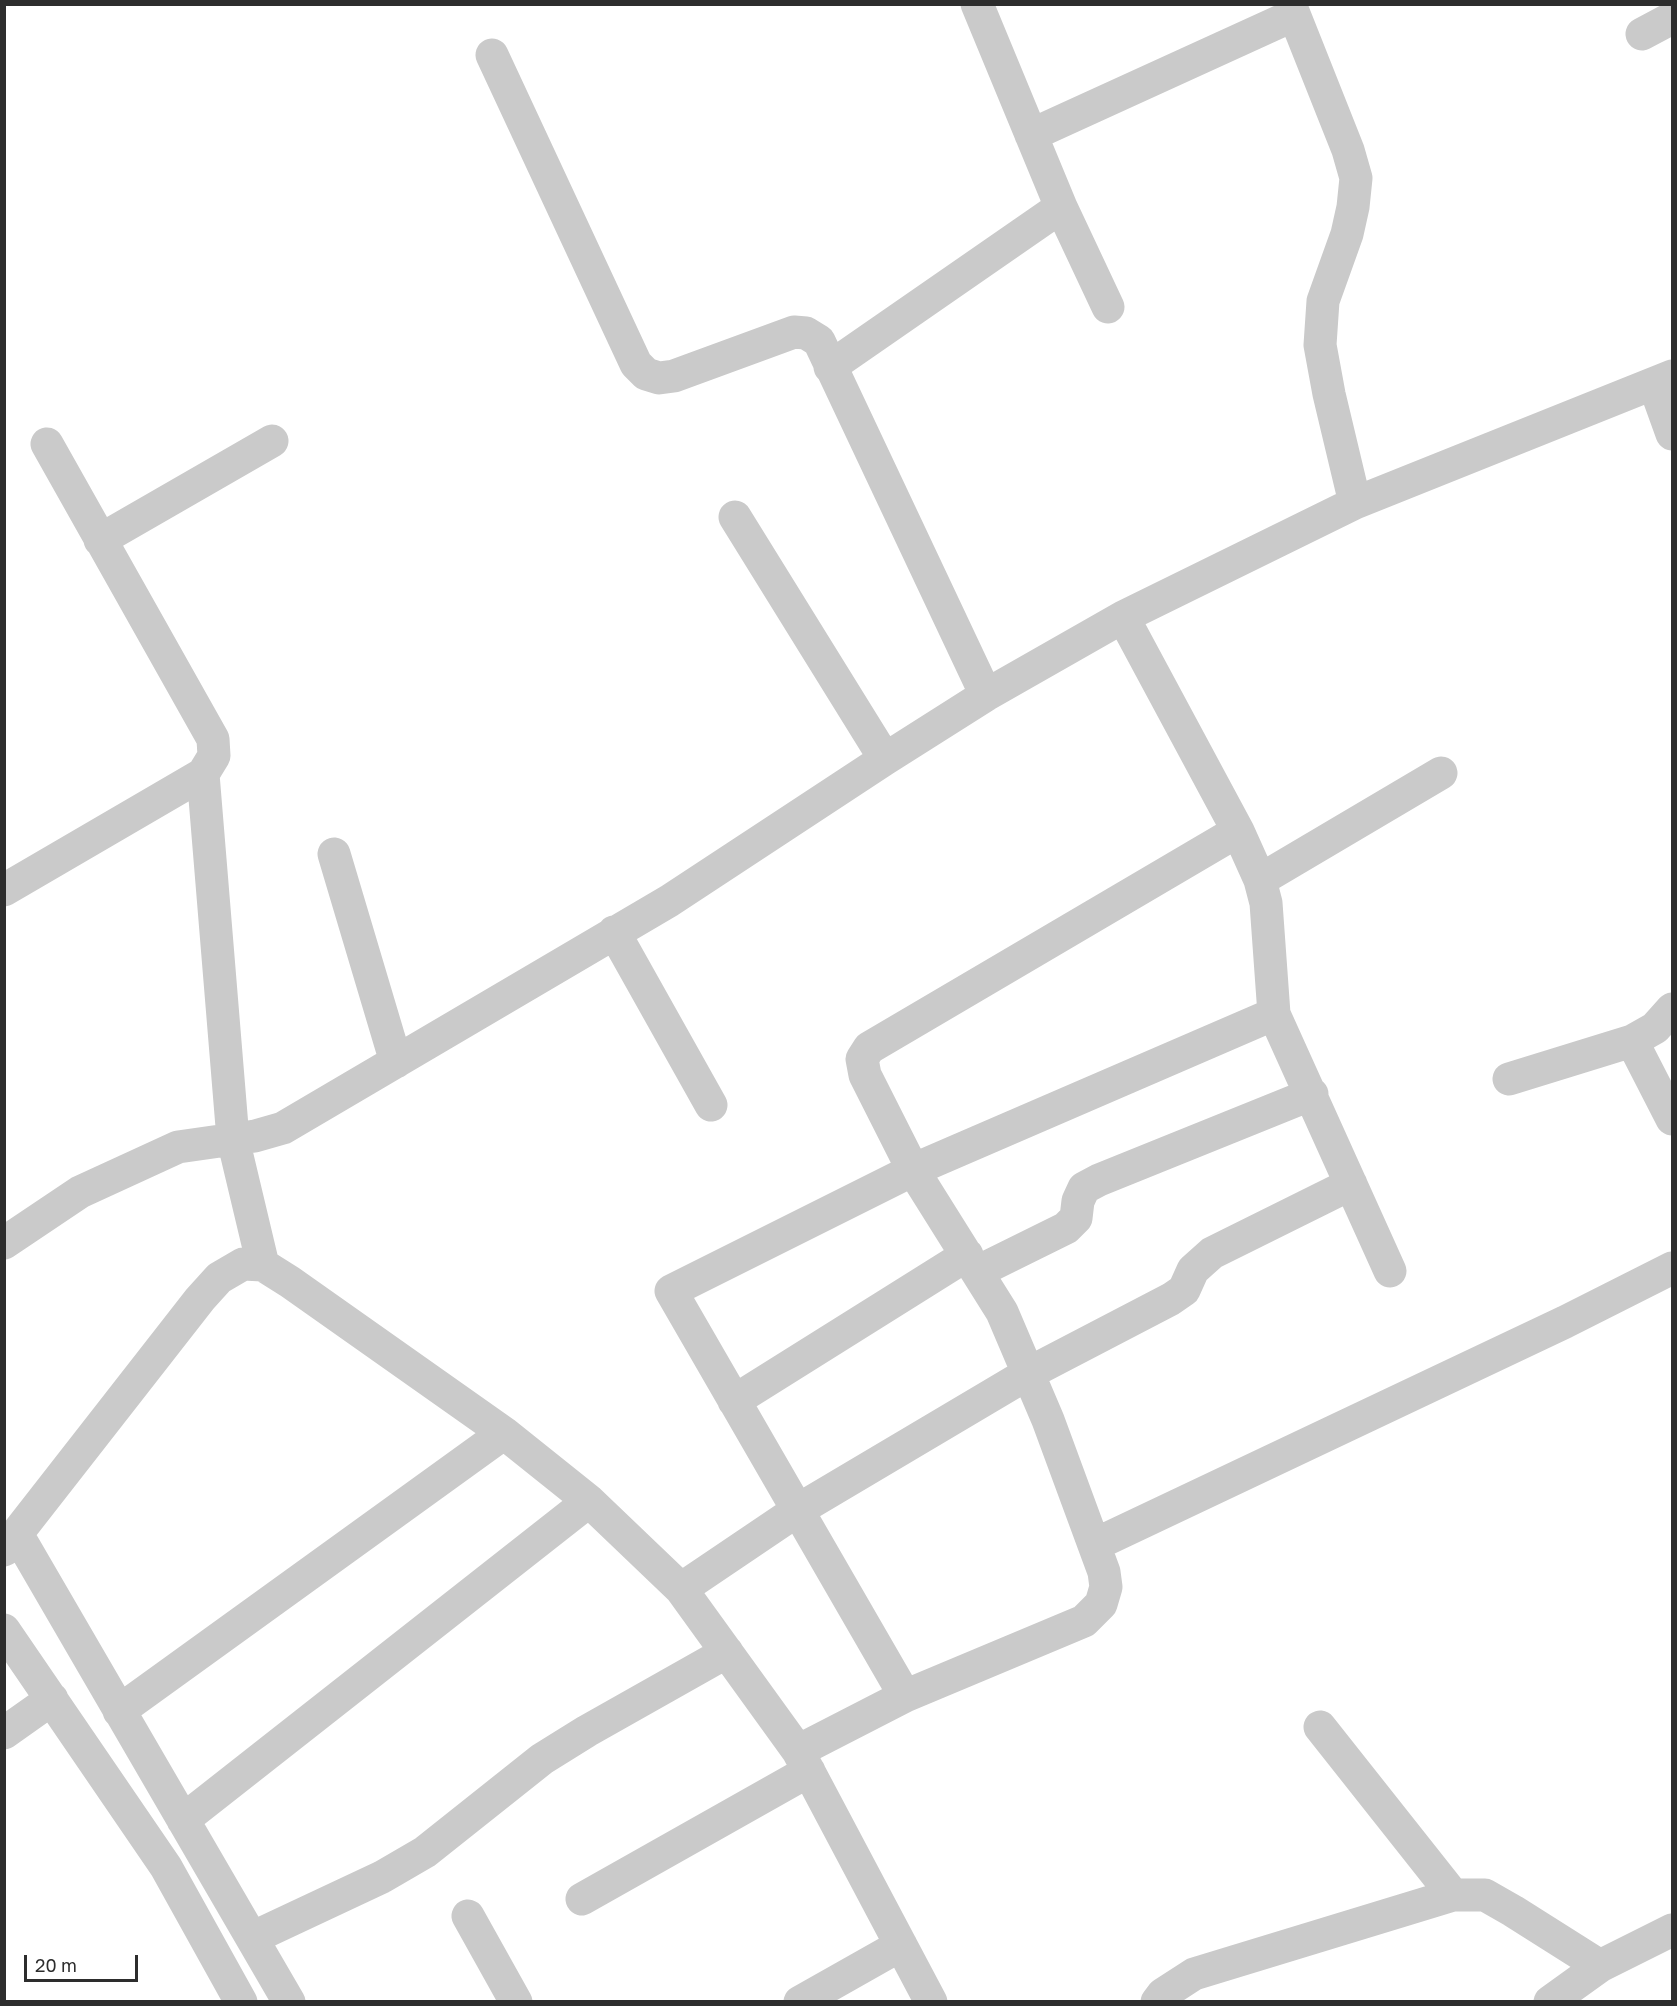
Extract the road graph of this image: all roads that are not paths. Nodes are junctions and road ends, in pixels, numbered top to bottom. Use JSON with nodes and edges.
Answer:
{"nodes":[{"id":1,"x":977,"y":4,"type":"edge"},
{"id":2,"x":1292,"y":10,"type":"edge"},
{"id":3,"x":1672,"y":18,"type":"edge"},
{"id":4,"x":1642,"y":34,"type":"dead end"},
{"id":5,"x":492,"y":55,"type":"dead end"},
{"id":6,"x":1031,"y":135,"type":"junction"},
{"id":7,"x":1061,"y":207,"type":"junction"},
{"id":8,"x":1108,"y":307,"type":"dead end"},
{"id":9,"x":830,"y":367,"type":"junction"},
{"id":10,"x":1663,"y":380,"type":"edge"},
{"id":11,"x":1672,"y":434,"type":"edge"},
{"id":12,"x":272,"y":441,"type":"dead end"},
{"id":13,"x":46,"y":444,"type":"dead end"},
{"id":14,"x":1355,"y":503,"type":"junction"},
{"id":15,"x":735,"y":518,"type":"dead end"},
{"id":16,"x":100,"y":540,"type":"junction"},
{"id":17,"x":1123,"y":617,"type":"junction"},
{"id":18,"x":986,"y":695,"type":"junction"},
{"id":19,"x":885,"y":759,"type":"junction"},
{"id":20,"x":1441,"y":773,"type":"dead end"},
{"id":21,"x":203,"y":774,"type":"junction"},
{"id":22,"x":1238,"y":831,"type":"junction"},
{"id":23,"x":334,"y":854,"type":"dead end"},
{"id":24,"x":1260,"y":880,"type":"junction"},
{"id":25,"x":4,"y":890,"type":"edge"},
{"id":26,"x":614,"y":932,"type":"junction"},
{"id":27,"x":1273,"y":1000,"type":"junction"},
{"id":28,"x":1672,"y":1009,"type":"edge"},
{"id":29,"x":1632,"y":1041,"type":"junction"},
{"id":30,"x":396,"y":1062,"type":"junction"},
{"id":31,"x":1509,"y":1079,"type":"dead end"},
{"id":32,"x":1312,"y":1094,"type":"junction"},
{"id":33,"x":711,"y":1105,"type":"dead end"},
{"id":34,"x":1672,"y":1119,"type":"edge"},
{"id":35,"x":233,"y":1139,"type":"junction"},
{"id":36,"x":913,"y":1170,"type":"junction"},
{"id":37,"x":1351,"y":1184,"type":"junction"},
{"id":38,"x":4,"y":1243,"type":"edge"},
{"id":39,"x":972,"y":1263,"type":"junction"},
{"id":40,"x":263,"y":1265,"type":"junction"},
{"id":41,"x":1672,"y":1268,"type":"edge"},
{"id":42,"x":1390,"y":1271,"type":"dead end"},
{"id":43,"x":1029,"y":1373,"type":"junction"},
{"id":44,"x":734,"y":1401,"type":"junction"},
{"id":45,"x":504,"y":1433,"type":"junction"},
{"id":46,"x":589,"y":1502,"type":"junction"},
{"id":47,"x":798,"y":1510,"type":"junction"},
{"id":48,"x":11,"y":1542,"type":"edge"},
{"id":49,"x":1094,"y":1545,"type":"junction"},
{"id":50,"x":681,"y":1589,"type":"junction"},
{"id":51,"x":4,"y":1630,"type":"edge"},
{"id":52,"x":727,"y":1652,"type":"junction"},
{"id":53,"x":905,"y":1696,"type":"junction"},
{"id":54,"x":52,"y":1699,"type":"junction"},
{"id":55,"x":120,"y":1711,"type":"junction"},
{"id":56,"x":1320,"y":1727,"type":"dead end"},
{"id":57,"x":4,"y":1733,"type":"edge"},
{"id":58,"x":804,"y":1761,"type":"junction"},
{"id":59,"x":183,"y":1821,"type":"junction"},
{"id":60,"x":1453,"y":1894,"type":"junction"},
{"id":61,"x":582,"y":1899,"type":"dead end"},
{"id":62,"x":468,"y":1916,"type":"dead end"},
{"id":63,"x":1672,"y":1930,"type":"edge"},
{"id":64,"x":252,"y":1938,"type":"junction"},
{"id":65,"x":901,"y":1945,"type":"junction"},
{"id":66,"x":1600,"y":1966,"type":"junction"},
{"id":67,"x":242,"y":2001,"type":"edge"},
{"id":68,"x":289,"y":2001,"type":"edge"},
{"id":69,"x":516,"y":2001,"type":"edge"},
{"id":70,"x":800,"y":2001,"type":"edge"},
{"id":71,"x":932,"y":2001,"type":"edge"},
{"id":72,"x":1157,"y":2001,"type":"edge"},
{"id":73,"x":1550,"y":2001,"type":"edge"}],
"edges":[{"from":1,"to":6,"type":"street"},
{"from":2,"to":6,"type":"street"},
{"from":2,"to":14,"type":"street"},
{"from":3,"to":4,"type":"street"},
{"from":5,"to":9,"type":"street"},
{"from":6,"to":7,"type":"street"},
{"from":7,"to":8,"type":"street"},
{"from":7,"to":9,"type":"street"},
{"from":9,"to":18,"type":"street"},
{"from":10,"to":11,"type":"street"},
{"from":10,"to":14,"type":"street"},
{"from":12,"to":16,"type":"street"},
{"from":13,"to":16,"type":"street"},
{"from":14,"to":17,"type":"street"},
{"from":15,"to":19,"type":"street"},
{"from":16,"to":21,"type":"street"},
{"from":17,"to":18,"type":"street"},
{"from":17,"to":22,"type":"street"},
{"from":18,"to":19,"type":"street"},
{"from":19,"to":26,"type":"street"},
{"from":20,"to":24,"type":"street"},
{"from":21,"to":25,"type":"street"},
{"from":21,"to":35,"type":"street"},
{"from":22,"to":24,"type":"street"},
{"from":22,"to":36,"type":"street"},
{"from":23,"to":30,"type":"street"},
{"from":24,"to":27,"type":"street"},
{"from":26,"to":30,"type":"street"},
{"from":26,"to":33,"type":"street"},
{"from":27,"to":32,"type":"street"},
{"from":27,"to":36,"type":"street"},
{"from":28,"to":29,"type":"street"},
{"from":29,"to":31,"type":"street"},
{"from":29,"to":34,"type":"street"},
{"from":30,"to":35,"type":"street"},
{"from":32,"to":37,"type":"street"},
{"from":32,"to":39,"type":"street"},
{"from":35,"to":38,"type":"street"},
{"from":35,"to":40,"type":"street"},
{"from":36,"to":39,"type":"street"},
{"from":36,"to":44,"type":"street"},
{"from":37,"to":42,"type":"street"},
{"from":37,"to":43,"type":"street"},
{"from":39,"to":43,"type":"street"},
{"from":39,"to":44,"type":"street"},
{"from":40,"to":45,"type":"street"},
{"from":40,"to":48,"type":"street"},
{"from":41,"to":49,"type":"street"},
{"from":43,"to":47,"type":"street"},
{"from":43,"to":49,"type":"street"},
{"from":44,"to":47,"type":"street"},
{"from":45,"to":46,"type":"street"},
{"from":45,"to":55,"type":"street"},
{"from":46,"to":50,"type":"street"},
{"from":46,"to":59,"type":"street"},
{"from":47,"to":50,"type":"street"},
{"from":47,"to":53,"type":"street"},
{"from":48,"to":55,"type":"street"},
{"from":49,"to":53,"type":"street"},
{"from":50,"to":52,"type":"street"},
{"from":51,"to":54,"type":"street"},
{"from":52,"to":58,"type":"street"},
{"from":52,"to":64,"type":"street"},
{"from":53,"to":58,"type":"street"},
{"from":54,"to":57,"type":"street"},
{"from":54,"to":67,"type":"street"},
{"from":55,"to":59,"type":"street"},
{"from":56,"to":60,"type":"street"},
{"from":58,"to":61,"type":"street"},
{"from":58,"to":65,"type":"street"},
{"from":59,"to":64,"type":"street"},
{"from":60,"to":66,"type":"street"},
{"from":60,"to":72,"type":"street"},
{"from":62,"to":69,"type":"street"},
{"from":63,"to":66,"type":"street"},
{"from":64,"to":68,"type":"street"},
{"from":65,"to":70,"type":"street"},
{"from":65,"to":71,"type":"street"},
{"from":66,"to":73,"type":"street"}]}
